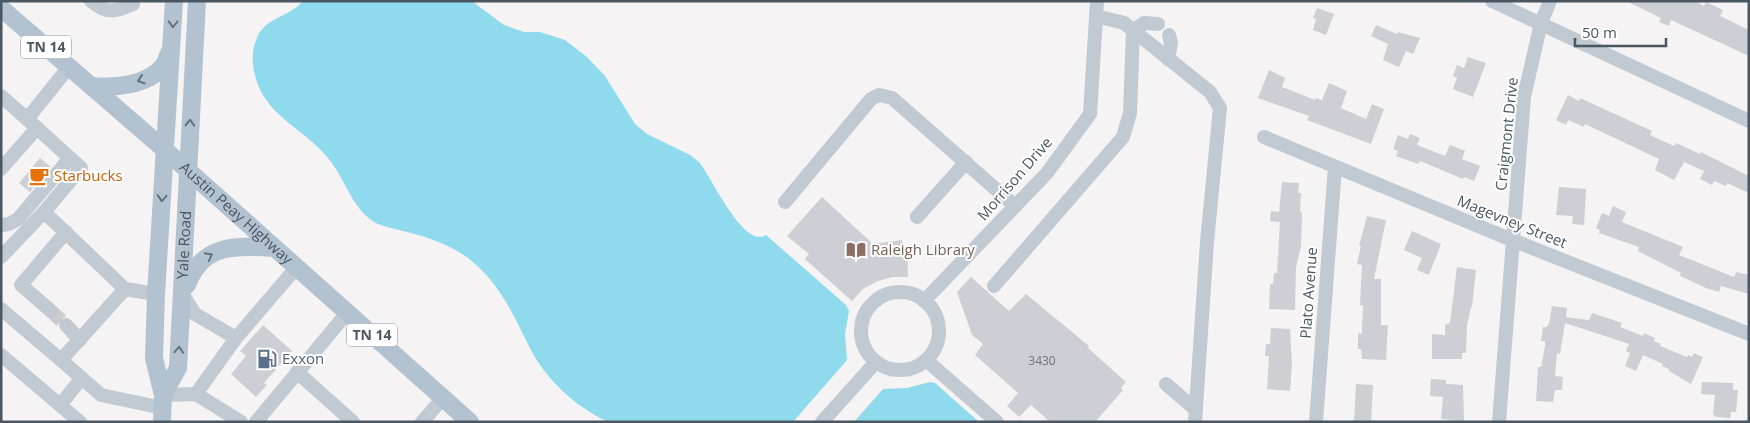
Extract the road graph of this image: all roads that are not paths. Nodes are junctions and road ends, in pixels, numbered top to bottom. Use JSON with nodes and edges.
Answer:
{"nodes":[{"id":1,"x":91,"y":1,"type":"edge"},
{"id":2,"x":133,"y":1,"type":"edge"},
{"id":3,"x":174,"y":1,"type":"edge"},
{"id":4,"x":197,"y":1,"type":"edge"},
{"id":5,"x":1097,"y":1,"type":"edge"},
{"id":6,"x":1492,"y":1,"type":"edge"},
{"id":7,"x":1550,"y":1,"type":"edge"},
{"id":8,"x":1,"y":8,"type":"edge"},
{"id":9,"x":1096,"y":16,"type":"junction"},
{"id":10,"x":1541,"y":23,"type":"junction"},
{"id":11,"x":1158,"y":24,"type":"dead end"},
{"id":12,"x":1133,"y":30,"type":"junction"},
{"id":13,"x":1169,"y":35,"type":"dead end"},
{"id":14,"x":172,"y":46,"type":"junction"},
{"id":15,"x":1168,"y":59,"type":"junction"},
{"id":16,"x":69,"y":67,"type":"junction"},
{"id":17,"x":91,"y":86,"type":"junction"},
{"id":18,"x":2,"y":104,"type":"edge"},
{"id":19,"x":1749,"y":121,"type":"edge"},
{"id":20,"x":32,"y":123,"type":"junction"},
{"id":21,"x":1264,"y":136,"type":"dead end"},
{"id":22,"x":165,"y":150,"type":"junction"},
{"id":23,"x":70,"y":158,"type":"junction"},
{"id":24,"x":966,"y":162,"type":"junction"},
{"id":25,"x":1334,"y":167,"type":"junction"},
{"id":26,"x":1,"y":170,"type":"edge"},
{"id":27,"x":188,"y":172,"type":"junction"},
{"id":28,"x":785,"y":202,"type":"dead end"},
{"id":29,"x":1015,"y":206,"type":"junction"},
{"id":30,"x":44,"y":212,"type":"junction"},
{"id":31,"x":916,"y":217,"type":"dead end"},
{"id":32,"x":1,"y":225,"type":"edge"},
{"id":33,"x":66,"y":232,"type":"junction"},
{"id":34,"x":1512,"y":240,"type":"junction"},
{"id":35,"x":274,"y":248,"type":"junction"},
{"id":36,"x":1,"y":257,"type":"edge"},
{"id":37,"x":296,"y":268,"type":"junction"},
{"id":38,"x":994,"y":286,"type":"dead end"},
{"id":39,"x":124,"y":289,"type":"junction"},
{"id":40,"x":156,"y":294,"type":"junction"},
{"id":41,"x":183,"y":295,"type":"junction"},
{"id":42,"x":924,"y":301,"type":"junction"},
{"id":43,"x":46,"y":306,"type":"tunnel mouth"},
{"id":44,"x":1,"y":309,"type":"edge"},
{"id":45,"x":347,"y":313,"type":"junction"},
{"id":46,"x":66,"y":326,"type":"tunnel mouth"},
{"id":47,"x":1749,"y":334,"type":"edge"},
{"id":48,"x":236,"y":338,"type":"junction"},
{"id":49,"x":80,"y":340,"type":"junction"},
{"id":50,"x":1,"y":355,"type":"edge"},
{"id":51,"x":61,"y":360,"type":"junction"},
{"id":52,"x":926,"y":360,"type":"junction"},
{"id":53,"x":876,"y":362,"type":"junction"},
{"id":54,"x":298,"y":372,"type":"junction"},
{"id":55,"x":81,"y":379,"type":"junction"},
{"id":56,"x":1166,"y":384,"type":"dead end"},
{"id":57,"x":196,"y":394,"type":"junction"},
{"id":58,"x":443,"y":398,"type":"junction"},
{"id":59,"x":61,"y":404,"type":"junction"},
{"id":60,"x":163,"y":408,"type":"edge"},
{"id":61,"x":220,"y":416,"type":"edge"},
{"id":62,"x":1196,"y":416,"type":"edge"},
{"id":63,"x":80,"y":422,"type":"edge"},
{"id":64,"x":241,"y":422,"type":"edge"},
{"id":65,"x":256,"y":422,"type":"edge"},
{"id":66,"x":353,"y":422,"type":"edge"},
{"id":67,"x":422,"y":422,"type":"edge"},
{"id":68,"x":470,"y":422,"type":"edge"},
{"id":69,"x":822,"y":422,"type":"edge"},
{"id":70,"x":997,"y":422,"type":"edge"},
{"id":71,"x":1316,"y":422,"type":"edge"},
{"id":72,"x":1499,"y":422,"type":"edge"}],
"edges":[{"from":1,"to":2,"type":"street"},
{"from":3,"to":14,"type":"main road","name":"Yale Road","one_way":true},
{"from":27,"to":4,"type":"main road","name":"Yale Road","one_way":true},
{"from":5,"to":9,"type":"street","name":"Morrison Drive"},
{"from":6,"to":10,"type":"street"},
{"from":7,"to":10,"type":"street","name":"Craigmont Drive"},
{"from":8,"to":16,"type":"main road","name":"Austin Peay Highway","number":"TN 14"},
{"from":9,"to":12,"type":"street"},
{"from":9,"to":29,"type":"street","name":"Morrison Drive"},
{"from":10,"to":19,"type":"street"},
{"from":10,"to":34,"type":"street","name":"Craigmont Drive"},
{"from":11,"to":12,"type":"street"},
{"from":12,"to":15,"type":"street"},
{"from":12,"to":38,"type":"street"},
{"from":13,"to":15,"type":"street"},
{"from":14,"to":17,"type":"main road","one_way":true},
{"from":14,"to":22,"type":"main road","name":"Yale Road"},
{"from":15,"to":62,"type":"street"},
{"from":16,"to":17,"type":"main road","name":"Austin Peay Highway","number":"TN 14"},
{"from":16,"to":20,"type":"street"},
{"from":17,"to":22,"type":"main road","name":"Austin Peay Highway","number":"TN 14"},
{"from":18,"to":20,"type":"street"},
{"from":20,"to":23,"type":"street"},
{"from":20,"to":26,"type":"street"},
{"from":21,"to":25,"type":"street","name":"Magevney Street"},
{"from":22,"to":27,"type":"main road","name":"Austin Peay Highway","number":"TN 14"},
{"from":22,"to":40,"type":"main road","name":"Yale Road","one_way":true},
{"from":23,"to":30,"type":"street"},
{"from":23,"to":32,"type":"street"},
{"from":24,"to":28,"type":"street"},
{"from":24,"to":29,"type":"street"},
{"from":24,"to":31,"type":"street"},
{"from":25,"to":34,"type":"street","name":"Magevney Street"},
{"from":25,"to":71,"type":"street","name":"Plato Avenue"},
{"from":27,"to":35,"type":"main road","name":"Austin Peay Highway","number":"TN 14"},
{"from":27,"to":41,"type":"main road","name":"Yale Road"},
{"from":29,"to":42,"type":"street","name":"Morrison Drive"},
{"from":30,"to":33,"type":"street"},
{"from":30,"to":36,"type":"street"},
{"from":33,"to":39,"type":"street"},
{"from":33,"to":43,"type":"street"},
{"from":34,"to":47,"type":"street","name":"Magevney Street"},
{"from":34,"to":72,"type":"street","name":"Craigmont Drive"},
{"from":35,"to":37,"type":"main road","name":"Austin Peay Highway","number":"TN 14"},
{"from":41,"to":35,"type":"main road","one_way":true},
{"from":37,"to":45,"type":"main road","name":"Austin Peay Highway","number":"TN 14"},
{"from":37,"to":48,"type":"street"},
{"from":39,"to":40,"type":"street"},
{"from":39,"to":49,"type":"street"},
{"from":40,"to":60,"type":"main road","name":"Yale Road"},
{"from":41,"to":48,"type":"street"},
{"from":60,"to":41,"type":"main road","name":"Yale Road","one_way":true},
{"from":42,"to":52,"type":"street"},
{"from":42,"to":53,"type":"street"},
{"from":44,"to":51,"type":"street"},
{"from":45,"to":54,"type":"street"},
{"from":45,"to":58,"type":"main road","name":"Austin Peay Highway","number":"TN 14"},
{"from":46,"to":49,"type":"street"},
{"from":48,"to":57,"type":"street"},
{"from":49,"to":51,"type":"street"},
{"from":50,"to":59,"type":"street"},
{"from":51,"to":55,"type":"street"},
{"from":52,"to":53,"type":"street"},
{"from":52,"to":70,"type":"street"},
{"from":53,"to":69,"type":"street"},
{"from":54,"to":65,"type":"street"},
{"from":54,"to":66,"type":"street"},
{"from":55,"to":59,"type":"street"},
{"from":55,"to":60,"type":"street"},
{"from":56,"to":62,"type":"street"},
{"from":57,"to":60,"type":"street"},
{"from":57,"to":61,"type":"street"},
{"from":58,"to":67,"type":"street"},
{"from":58,"to":68,"type":"main road","name":"Austin Peay Highway","number":"TN 14"},
{"from":59,"to":63,"type":"street"},
{"from":61,"to":64,"type":"street"}]}
